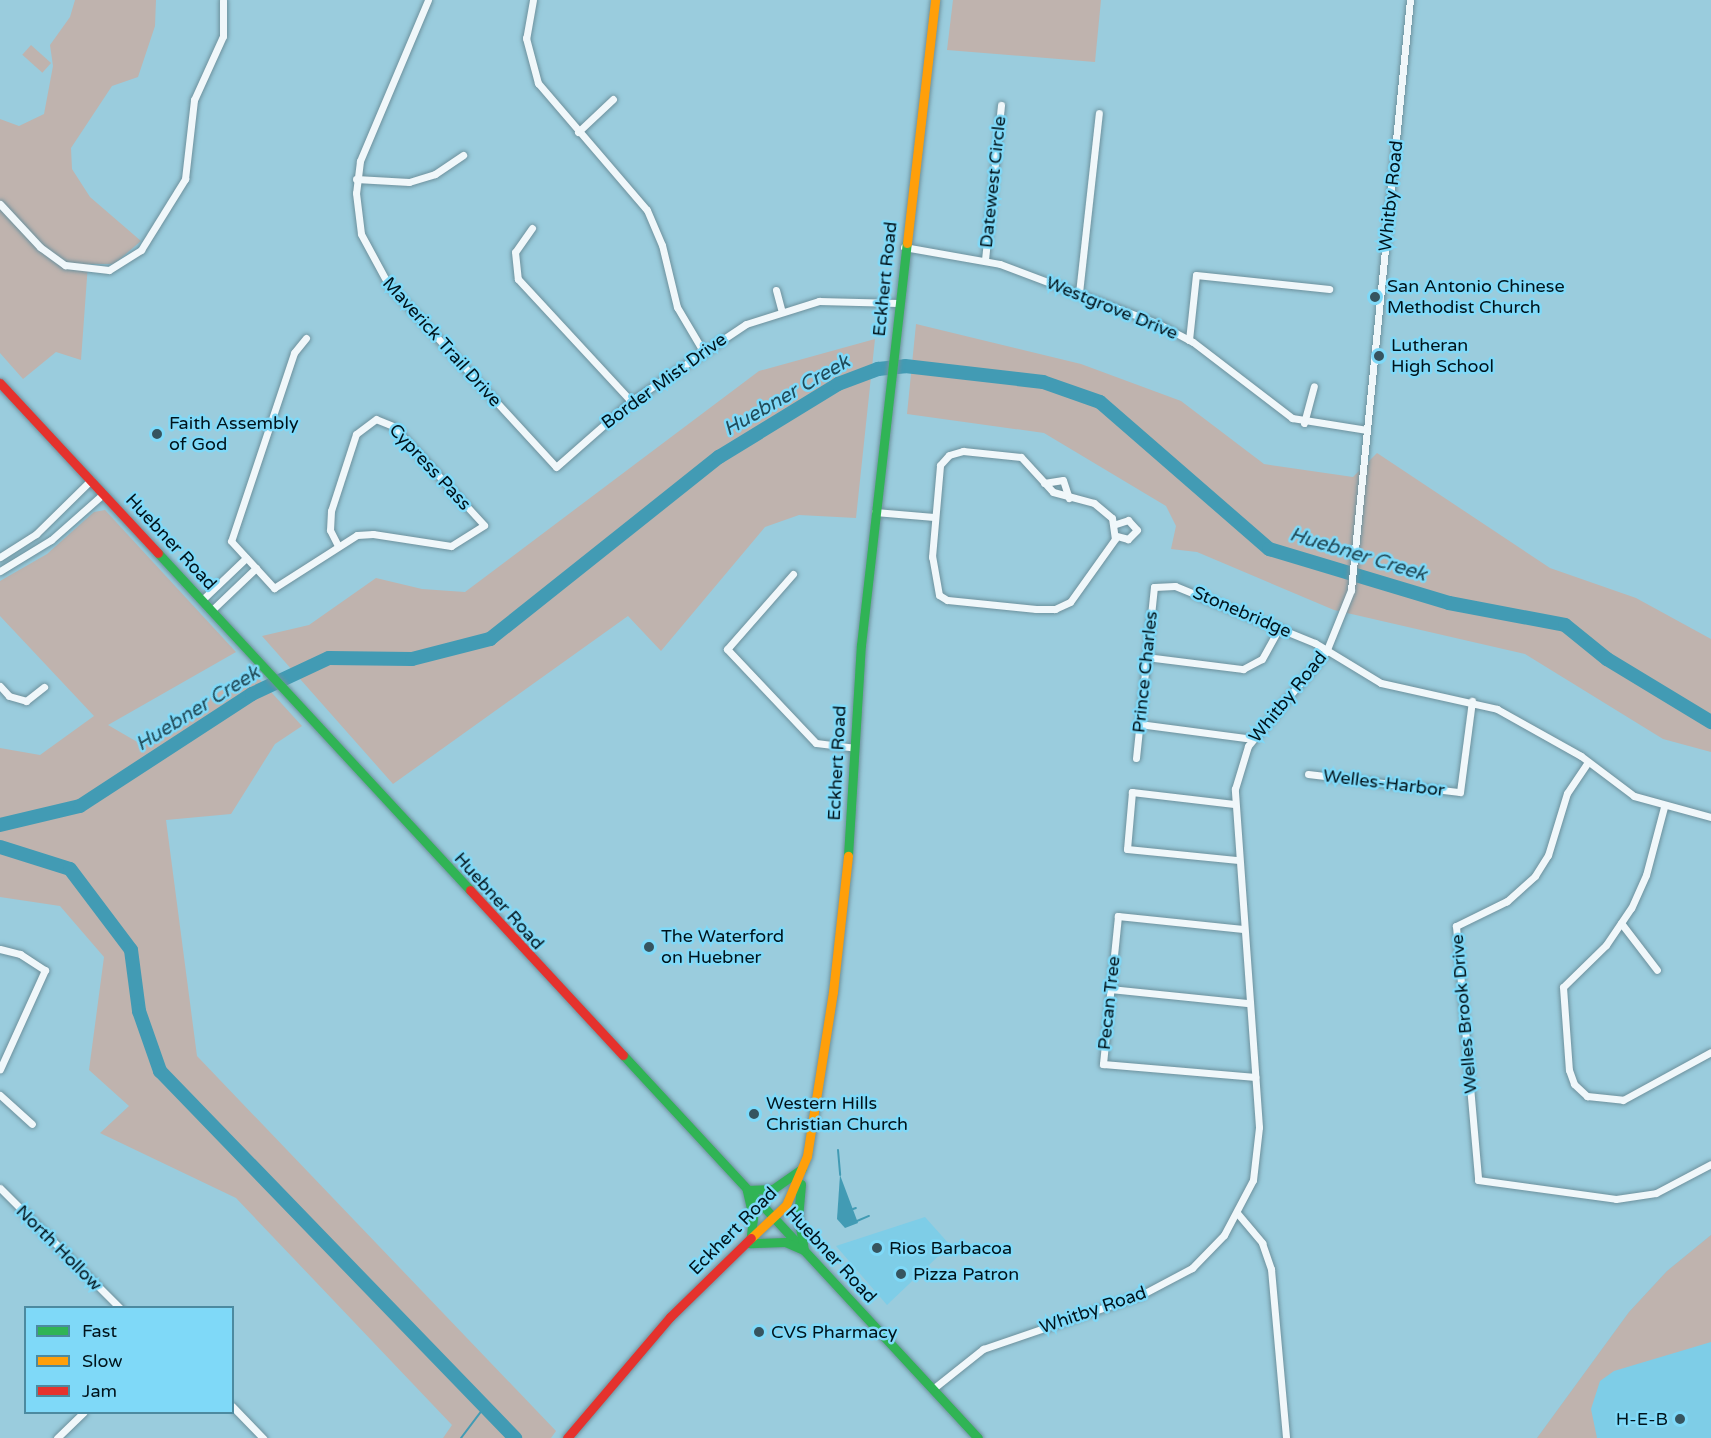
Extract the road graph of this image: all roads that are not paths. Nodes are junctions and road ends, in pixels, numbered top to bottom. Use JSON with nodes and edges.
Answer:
{"nodes":[{"id":1,"x":223,"y":0,"type":"edge"},
{"id":2,"x":428,"y":0,"type":"edge"},
{"id":3,"x":533,"y":0,"type":"edge"},
{"id":4,"x":935,"y":0,"type":"edge"},
{"id":5,"x":1410,"y":0,"type":"edge"},
{"id":6,"x":613,"y":99,"type":"dead end"},
{"id":7,"x":1001,"y":105,"type":"dead end"},
{"id":8,"x":1100,"y":113,"type":"dead end"},
{"id":9,"x":578,"y":132,"type":"junction"},
{"id":10,"x":463,"y":155,"type":"dead end"},
{"id":11,"x":356,"y":179,"type":"junction"},
{"id":12,"x":0,"y":204,"type":"edge"},
{"id":13,"x":532,"y":228,"type":"dead end"},
{"id":14,"x":904,"y":247,"type":"junction"},
{"id":15,"x":985,"y":260,"type":"junction"},
{"id":16,"x":1329,"y":289,"type":"dead end"},
{"id":17,"x":777,"y":290,"type":"dead end"},
{"id":18,"x":1079,"y":293,"type":"junction"},
{"id":19,"x":898,"y":303,"type":"junction"},
{"id":20,"x":781,"y":309,"type":"junction"},
{"id":21,"x":306,"y":338,"type":"dead end"},
{"id":22,"x":1190,"y":340,"type":"junction"},
{"id":23,"x":703,"y":351,"type":"junction"},
{"id":24,"x":0,"y":382,"type":"edge"},
{"id":25,"x":1314,"y":386,"type":"dead end"},
{"id":26,"x":631,"y":401,"type":"junction"},
{"id":27,"x":1304,"y":423,"type":"junction"},
{"id":28,"x":1367,"y":430,"type":"junction"},
{"id":29,"x":556,"y":466,"type":"joint"},
{"id":30,"x":91,"y":480,"type":"junction"},
{"id":31,"x":1044,"y":483,"type":"junction"},
{"id":32,"x":103,"y":494,"type":"junction"},
{"id":33,"x":1069,"y":498,"type":"junction"},
{"id":34,"x":875,"y":512,"type":"junction"},
{"id":35,"x":934,"y":517,"type":"junction"},
{"id":36,"x":1116,"y":524,"type":"junction"},
{"id":37,"x":1117,"y":536,"type":"junction"},
{"id":38,"x":338,"y":546,"type":"junction"},
{"id":39,"x":0,"y":557,"type":"edge"},
{"id":40,"x":246,"y":558,"type":"junction"},
{"id":41,"x":256,"y":568,"type":"junction"},
{"id":42,"x":0,"y":571,"type":"edge"},
{"id":43,"x":793,"y":574,"type":"dead end"},
{"id":44,"x":1154,"y":587,"type":"joint"},
{"id":45,"x":202,"y":600,"type":"junction"},
{"id":46,"x":212,"y":610,"type":"junction"},
{"id":47,"x":1279,"y":628,"type":"junction"},
{"id":48,"x":1326,"y":652,"type":"junction"},
{"id":49,"x":1146,"y":657,"type":"junction"},
{"id":50,"x":0,"y":686,"type":"edge"},
{"id":51,"x":44,"y":687,"type":"dead end"},
{"id":52,"x":1472,"y":701,"type":"junction"},
{"id":53,"x":1139,"y":724,"type":"junction"},
{"id":54,"x":1253,"y":739,"type":"junction"},
{"id":55,"x":854,"y":748,"type":"junction"},
{"id":56,"x":1136,"y":758,"type":"dead end"},
{"id":57,"x":1588,"y":762,"type":"junction"},
{"id":58,"x":1308,"y":774,"type":"dead end"},
{"id":59,"x":1234,"y":804,"type":"junction"},
{"id":60,"x":1664,"y":807,"type":"junction"},
{"id":61,"x":1711,"y":817,"type":"edge"},
{"id":62,"x":1238,"y":860,"type":"junction"},
{"id":63,"x":1622,"y":923,"type":"junction"},
{"id":64,"x":1244,"y":929,"type":"junction"},
{"id":65,"x":0,"y":950,"type":"edge"},
{"id":66,"x":1657,"y":970,"type":"dead end"},
{"id":67,"x":1110,"y":989,"type":"junction"},
{"id":68,"x":1249,"y":1003,"type":"junction"},
{"id":69,"x":1711,"y":1052,"type":"edge"},
{"id":70,"x":0,"y":1069,"type":"edge"},
{"id":71,"x":1255,"y":1077,"type":"junction"},
{"id":72,"x":0,"y":1095,"type":"edge"},
{"id":73,"x":32,"y":1124,"type":"dead end"},
{"id":74,"x":1711,"y":1164,"type":"edge"},
{"id":75,"x":802,"y":1169,"type":"junction"},
{"id":76,"x":0,"y":1188,"type":"edge"},
{"id":77,"x":747,"y":1190,"type":"junction"},
{"id":78,"x":1238,"y":1214,"type":"junction"},
{"id":79,"x":774,"y":1219,"type":"junction"},
{"id":80,"x":750,"y":1243,"type":"junction"},
{"id":81,"x":804,"y":1250,"type":"junction"},
{"id":82,"x":118,"y":1306,"type":"edge"},
{"id":83,"x":934,"y":1388,"type":"junction"},
{"id":84,"x":234,"y":1408,"type":"edge"},
{"id":85,"x":83,"y":1414,"type":"edge"},
{"id":86,"x":57,"y":1438,"type":"edge"},
{"id":87,"x":263,"y":1438,"type":"edge"},
{"id":88,"x":567,"y":1438,"type":"edge"},
{"id":89,"x":978,"y":1438,"type":"edge"},
{"id":90,"x":1286,"y":1438,"type":"edge"}],
"edges":[{"from":1,"to":12,"type":"street"},
{"from":2,"to":11,"type":"street","name":"Maverick Trail Drive"},
{"from":3,"to":9,"type":"street"},
{"from":4,"to":14,"type":"main road","name":"Eckhert Road"},
{"from":5,"to":28,"type":"street","name":"Whitby Road"},
{"from":6,"to":9,"type":"street"},
{"from":7,"to":15,"type":"street","name":"Datewest Circle"},
{"from":8,"to":18,"type":"street"},
{"from":9,"to":23,"type":"street"},
{"from":10,"to":11,"type":"street"},
{"from":11,"to":29,"type":"street","name":"Maverick Trail Drive"},
{"from":13,"to":26,"type":"street"},
{"from":14,"to":15,"type":"street","name":"Westgrove Drive"},
{"from":14,"to":19,"type":"main road","name":"Eckhert Road"},
{"from":15,"to":18,"type":"street","name":"Westgrove Drive"},
{"from":16,"to":22,"type":"street"},
{"from":17,"to":20,"type":"street"},
{"from":18,"to":22,"type":"street","name":"Westgrove Drive"},
{"from":19,"to":20,"type":"street","name":"Border Mist Drive"},
{"from":19,"to":34,"type":"main road","name":"Eckhert Road"},
{"from":20,"to":23,"type":"street","name":"Border Mist Drive"},
{"from":21,"to":40,"type":"street"},
{"from":22,"to":27,"type":"street","name":"Westgrove Drive"},
{"from":23,"to":26,"type":"street","name":"Border Mist Drive"},
{"from":24,"to":30,"type":"main road","name":"Huebner Road"},
{"from":25,"to":27,"type":"street"},
{"from":26,"to":29,"type":"street","name":"Border Mist Drive"},
{"from":27,"to":28,"type":"street","name":"Westgrove Drive"},
{"from":28,"to":48,"type":"street","name":"Whitby Road"},
{"from":30,"to":32,"type":"main road","name":"Huebner Road"},
{"from":30,"to":39,"type":"street"},
{"from":31,"to":33,"type":"street"},
{"from":31,"to":33,"type":"street"},
{"from":31,"to":35,"type":"street"},
{"from":32,"to":42,"type":"street"},
{"from":32,"to":45,"type":"main road","name":"Huebner Road"},
{"from":33,"to":36,"type":"street"},
{"from":34,"to":35,"type":"street"},
{"from":34,"to":55,"type":"main road","name":"Eckhert Road"},
{"from":35,"to":37,"type":"street"},
{"from":36,"to":37,"type":"street"},
{"from":36,"to":37,"type":"street"},
{"from":38,"to":38,"type":"street","name":"Cypress Pass"},
{"from":38,"to":41,"type":"street"},
{"from":40,"to":41,"type":"street"},
{"from":40,"to":45,"type":"street"},
{"from":41,"to":46,"type":"street"},
{"from":43,"to":55,"type":"street"},
{"from":44,"to":47,"type":"street","name":"Stonebridge"},
{"from":44,"to":49,"type":"street","name":"Prince Charles"},
{"from":45,"to":46,"type":"main road","name":"Huebner Road"},
{"from":46,"to":77,"type":"main road","name":"Huebner Road"},
{"from":47,"to":48,"type":"street","name":"Stonebridge"},
{"from":47,"to":49,"type":"street"},
{"from":48,"to":52,"type":"street","name":"Stonebridge"},
{"from":48,"to":54,"type":"street","name":"Whitby Road"},
{"from":49,"to":53,"type":"street","name":"Prince Charles"},
{"from":50,"to":51,"type":"street"},
{"from":52,"to":57,"type":"street","name":"Stonebridge"},
{"from":52,"to":58,"type":"street","name":"Welles-Harbor"},
{"from":53,"to":54,"type":"street"},
{"from":53,"to":56,"type":"street","name":"Prince Charles"},
{"from":54,"to":59,"type":"street","name":"Whitby Road"},
{"from":55,"to":75,"type":"main road","name":"Eckhert Road"},
{"from":57,"to":60,"type":"street","name":"Stonebridge"},
{"from":57,"to":74,"type":"street","name":"Welles Brook Drive"},
{"from":59,"to":62,"type":"street","name":"Whitby Road"},
{"from":59,"to":62,"type":"street"},
{"from":60,"to":61,"type":"street","name":"Stonebridge"},
{"from":60,"to":63,"type":"street"},
{"from":62,"to":64,"type":"street","name":"Whitby Road"},
{"from":63,"to":66,"type":"street"},
{"from":63,"to":69,"type":"street"},
{"from":64,"to":67,"type":"street","name":"Pecan Tree"},
{"from":64,"to":68,"type":"street","name":"Whitby Road"},
{"from":65,"to":70,"type":"street"},
{"from":67,"to":68,"type":"street"},
{"from":67,"to":71,"type":"street","name":"Pecan Tree"},
{"from":68,"to":71,"type":"street","name":"Whitby Road"},
{"from":71,"to":78,"type":"street","name":"Whitby Road"},
{"from":72,"to":73,"type":"street"},
{"from":75,"to":77,"type":"main road"},
{"from":75,"to":79,"type":"main road","name":"Eckhert Road"},
{"from":75,"to":81,"type":"main road"},
{"from":76,"to":82,"type":"street","name":"North Hollow"},
{"from":77,"to":79,"type":"main road","name":"Huebner Road"},
{"from":77,"to":80,"type":"main road"},
{"from":78,"to":83,"type":"street","name":"Whitby Road"},
{"from":78,"to":90,"type":"street"},
{"from":79,"to":80,"type":"main road","name":"Eckhert Road"},
{"from":79,"to":81,"type":"main road","name":"Huebner Road"},
{"from":80,"to":81,"type":"main road"},
{"from":80,"to":88,"type":"main road","name":"Eckhert Road"},
{"from":81,"to":83,"type":"main road","name":"Huebner Road"},
{"from":83,"to":89,"type":"main road","name":"Huebner Road"},
{"from":84,"to":87,"type":"street"},
{"from":85,"to":86,"type":"street"}]}
